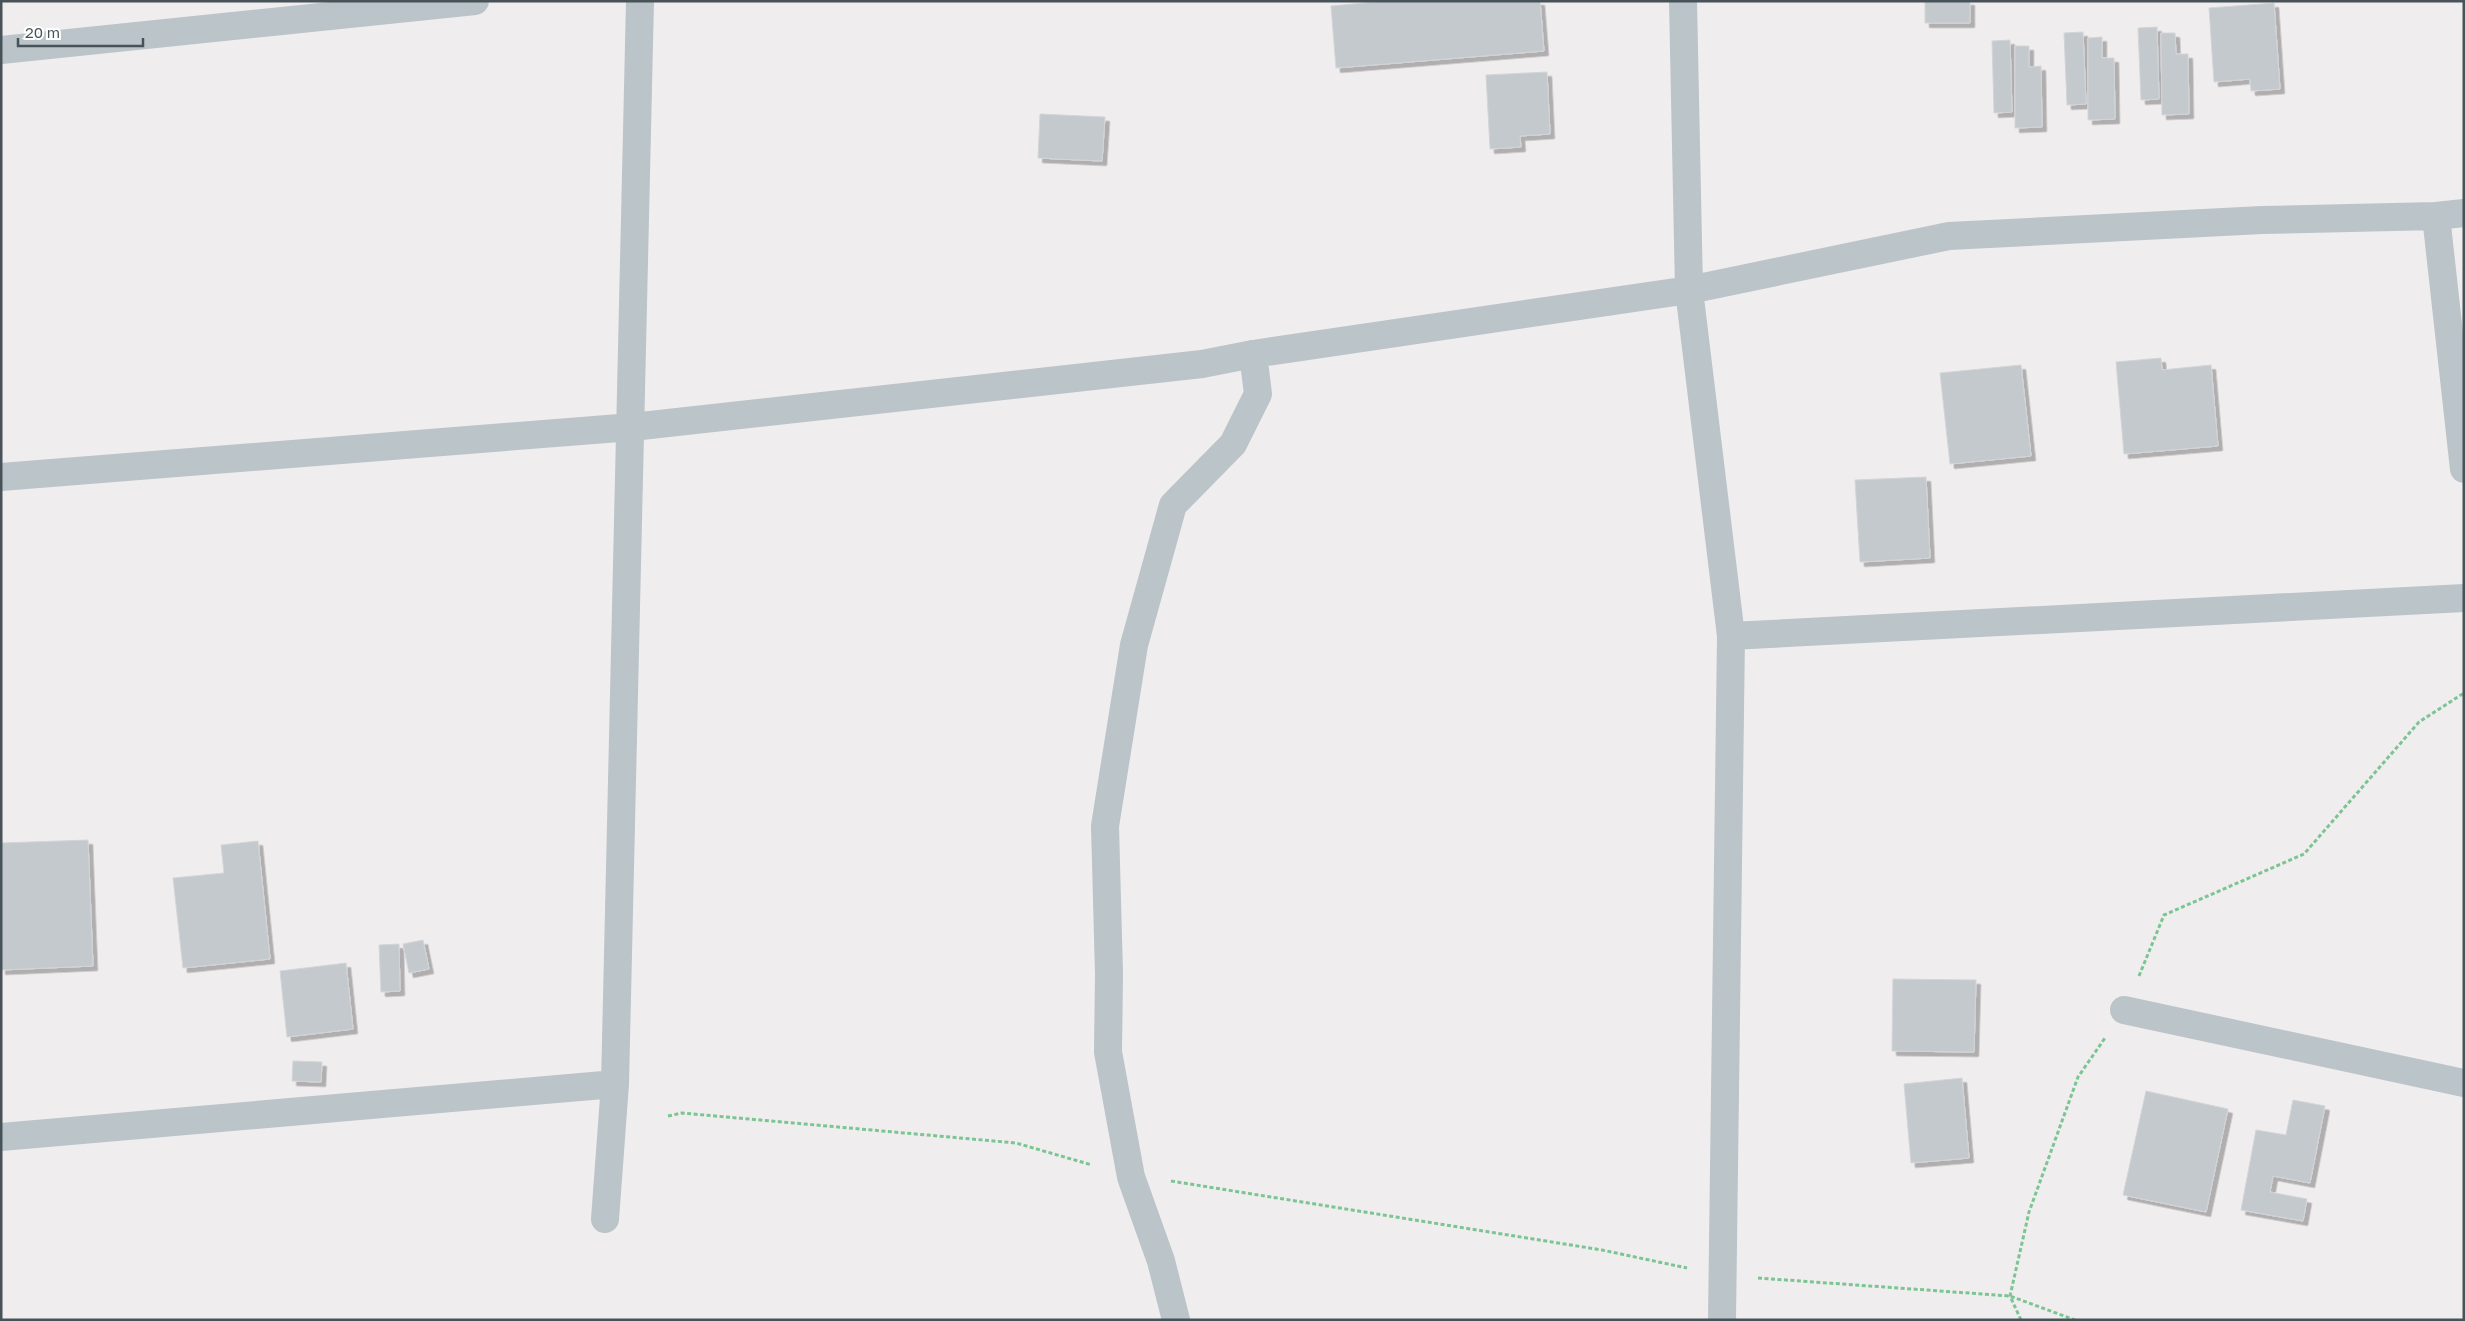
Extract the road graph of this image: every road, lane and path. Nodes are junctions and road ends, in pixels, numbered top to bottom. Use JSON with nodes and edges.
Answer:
{"nodes":[{"id":1,"x":474,"y":1,"type":"edge"},
{"id":2,"x":640,"y":1,"type":"edge"},
{"id":3,"x":1683,"y":1,"type":"edge"},
{"id":4,"x":1,"y":50,"type":"edge"},
{"id":5,"x":2464,"y":212,"type":"edge"},
{"id":6,"x":2436,"y":216,"type":"junction"},
{"id":7,"x":1689,"y":290,"type":"junction"},
{"id":8,"x":1253,"y":354,"type":"junction"},
{"id":9,"x":632,"y":427,"type":"junction"},
{"id":10,"x":2464,"y":469,"type":"edge"},
{"id":11,"x":1,"y":477,"type":"edge"},
{"id":12,"x":2464,"y":598,"type":"edge"},
{"id":13,"x":1731,"y":636,"type":"junction"},
{"id":14,"x":2464,"y":693,"type":"edge"},
{"id":15,"x":2124,"y":1010,"type":"junction"},
{"id":16,"x":2464,"y":1083,"type":"edge"},
{"id":17,"x":615,"y":1084,"type":"junction"},
{"id":18,"x":668,"y":1116,"type":"dead end"},
{"id":19,"x":1,"y":1137,"type":"edge"},
{"id":20,"x":1131,"y":1177,"type":"junction"},
{"id":21,"x":605,"y":1219,"type":"dead end"},
{"id":22,"x":1723,"y":1275,"type":"junction"},
{"id":23,"x":2010,"y":1296,"type":"junction"},
{"id":24,"x":1176,"y":1320,"type":"edge"},
{"id":25,"x":1722,"y":1320,"type":"edge"},
{"id":26,"x":2021,"y":1320,"type":"edge"},
{"id":27,"x":2075,"y":1320,"type":"edge"}],
"edges":[{"from":1,"to":4,"type":"street"},
{"from":2,"to":9,"type":"street"},
{"from":3,"to":7,"type":"street"},
{"from":5,"to":6,"type":"street"},
{"from":6,"to":7,"type":"street"},
{"from":6,"to":10,"type":"street"},
{"from":7,"to":8,"type":"street"},
{"from":7,"to":13,"type":"street"},
{"from":8,"to":9,"type":"street"},
{"from":8,"to":20,"type":"street"},
{"from":9,"to":11,"type":"street"},
{"from":9,"to":17,"type":"street"},
{"from":12,"to":13,"type":"street"},
{"from":13,"to":22,"type":"street"},
{"from":14,"to":15,"type":"path"},
{"from":15,"to":16,"type":"street"},
{"from":15,"to":23,"type":"path"},
{"from":17,"to":19,"type":"street"},
{"from":17,"to":21,"type":"street"},
{"from":18,"to":20,"type":"path"},
{"from":20,"to":22,"type":"path"},
{"from":20,"to":24,"type":"street"},
{"from":22,"to":23,"type":"path"},
{"from":22,"to":25,"type":"street"},
{"from":23,"to":26,"type":"path"},
{"from":23,"to":27,"type":"path"}]}
